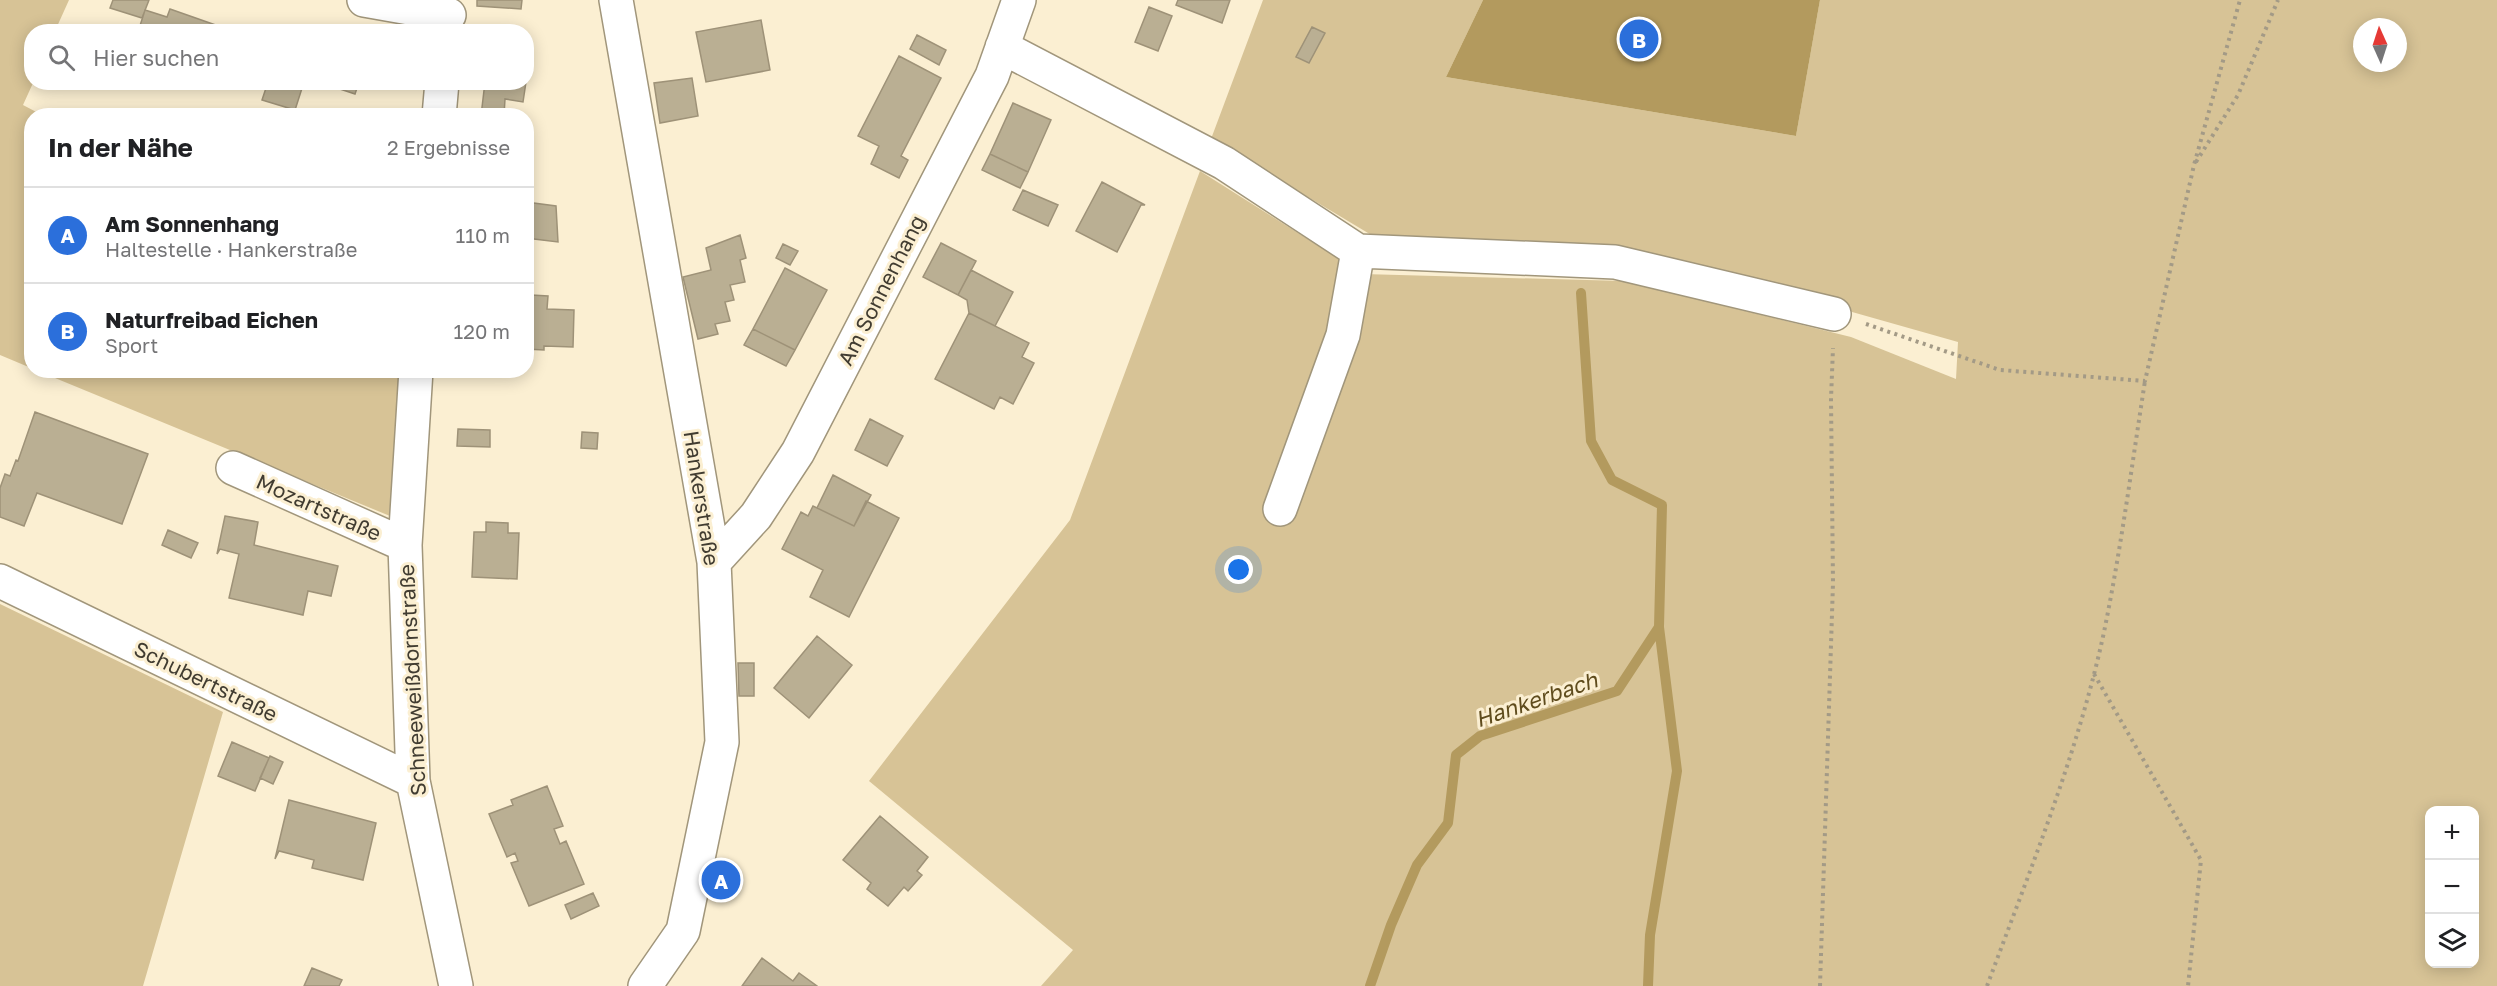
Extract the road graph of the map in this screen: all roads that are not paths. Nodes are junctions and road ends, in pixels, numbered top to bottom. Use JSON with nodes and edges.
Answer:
{"nodes":[{"id":1,"x":364,"y":0,"type":"edge"},
{"id":2,"x":616,"y":0,"type":"edge"},
{"id":3,"x":1019,"y":0,"type":"edge"},
{"id":4,"x":448,"y":15,"type":"edge"},
{"id":5,"x":1002,"y":47,"type":"junction"},
{"id":6,"x":441,"y":90,"type":"edge"},
{"id":7,"x":440,"y":108,"type":"edge"},
{"id":8,"x":1358,"y":251,"type":"junction"},
{"id":9,"x":1834,"y":314,"type":"road end"},
{"id":10,"x":415,"y":378,"type":"edge"},
{"id":11,"x":233,"y":468,"type":"dead end"},
{"id":12,"x":1280,"y":509,"type":"dead end"},
{"id":13,"x":405,"y":545,"type":"junction"},
{"id":14,"x":714,"y":562,"type":"junction"},
{"id":15,"x":0,"y":581,"type":"edge"},
{"id":16,"x":413,"y":781,"type":"junction"},
{"id":17,"x":456,"y":986,"type":"edge"},
{"id":18,"x":645,"y":986,"type":"edge"}],
"edges":[{"from":1,"to":4,"type":"street"},
{"from":2,"to":14,"type":"street","name":"Hankerstraße"},
{"from":3,"to":5,"type":"street","name":"Am Sonnenhang"},
{"from":5,"to":8,"type":"street"},
{"from":5,"to":14,"type":"street","name":"Am Sonnenhang"},
{"from":6,"to":7,"type":"street"},
{"from":8,"to":9,"type":"street"},
{"from":8,"to":12,"type":"street"},
{"from":10,"to":13,"type":"street","name":"Schneeweißdornstraße"},
{"from":11,"to":13,"type":"street","name":"Mozartstraße"},
{"from":13,"to":16,"type":"street","name":"Schneeweißdornstraße"},
{"from":14,"to":18,"type":"street","name":"Hankerstraße"},
{"from":15,"to":16,"type":"street","name":"Schubertstraße"},
{"from":16,"to":17,"type":"street","name":"Schneeweißdornstraße"}]}
